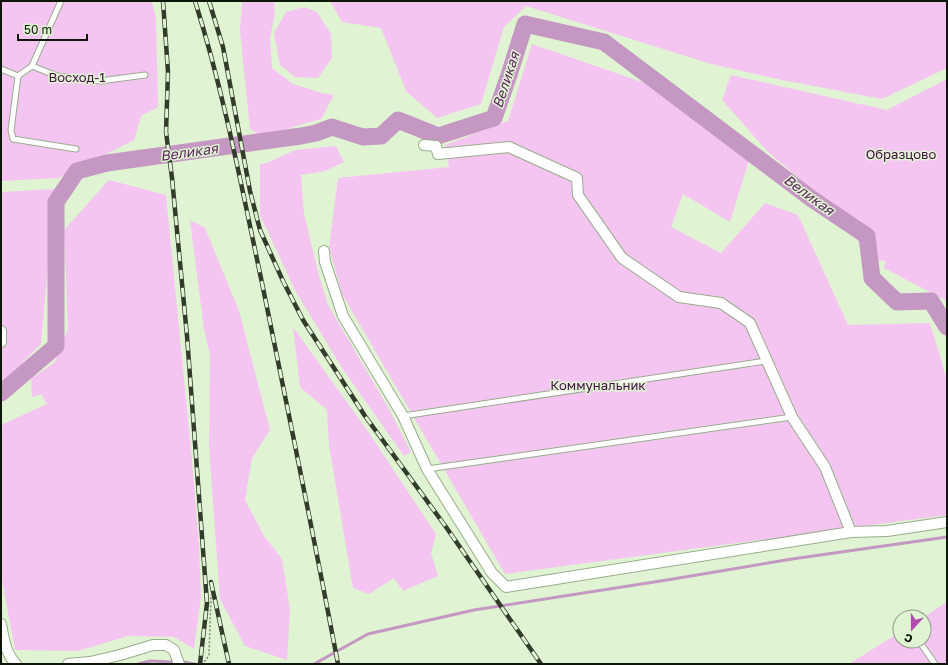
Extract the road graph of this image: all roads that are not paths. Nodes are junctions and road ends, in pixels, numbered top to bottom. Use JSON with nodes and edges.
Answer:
{"nodes":[{"id":1,"x":61,"y":1,"type":"edge"},
{"id":2,"x":32,"y":66,"type":"junction"},
{"id":3,"x":1,"y":70,"type":"edge"},
{"id":4,"x":145,"y":75,"type":"dead end"},
{"id":5,"x":18,"y":76,"type":"junction"},
{"id":6,"x":424,"y":145,"type":"dead end"},
{"id":7,"x":76,"y":149,"type":"dead end"},
{"id":8,"x":324,"y":251,"type":"dead end"},
{"id":9,"x":1,"y":331,"type":"edge"},
{"id":10,"x":1,"y":342,"type":"edge"},
{"id":11,"x":766,"y":362,"type":"junction"},
{"id":12,"x":403,"y":416,"type":"junction"},
{"id":13,"x":792,"y":417,"type":"junction"},
{"id":14,"x":427,"y":469,"type":"junction"},
{"id":15,"x":947,"y":522,"type":"edge"},
{"id":16,"x":851,"y":532,"type":"junction"},
{"id":17,"x":1,"y":624,"type":"edge"},
{"id":18,"x":925,"y":649,"type":"edge"},
{"id":19,"x":16,"y":664,"type":"edge"},
{"id":20,"x":68,"y":664,"type":"edge"},
{"id":21,"x":179,"y":664,"type":"edge"},
{"id":22,"x":935,"y":664,"type":"edge"}],
"edges":[{"from":1,"to":2,"type":"lane"},
{"from":2,"to":4,"type":"lane"},
{"from":2,"to":5,"type":"lane"},
{"from":3,"to":5,"type":"lane"},
{"from":5,"to":7,"type":"lane"},
{"from":6,"to":11,"type":"street"},
{"from":8,"to":12,"type":"street"},
{"from":9,"to":10,"type":"street"},
{"from":11,"to":12,"type":"lane"},
{"from":11,"to":13,"type":"street"},
{"from":12,"to":14,"type":"street"},
{"from":13,"to":14,"type":"lane"},
{"from":13,"to":16,"type":"street"},
{"from":14,"to":16,"type":"street"},
{"from":15,"to":16,"type":"street"},
{"from":17,"to":19,"type":"street"},
{"from":18,"to":22,"type":"lane"},
{"from":20,"to":21,"type":"street"}]}
